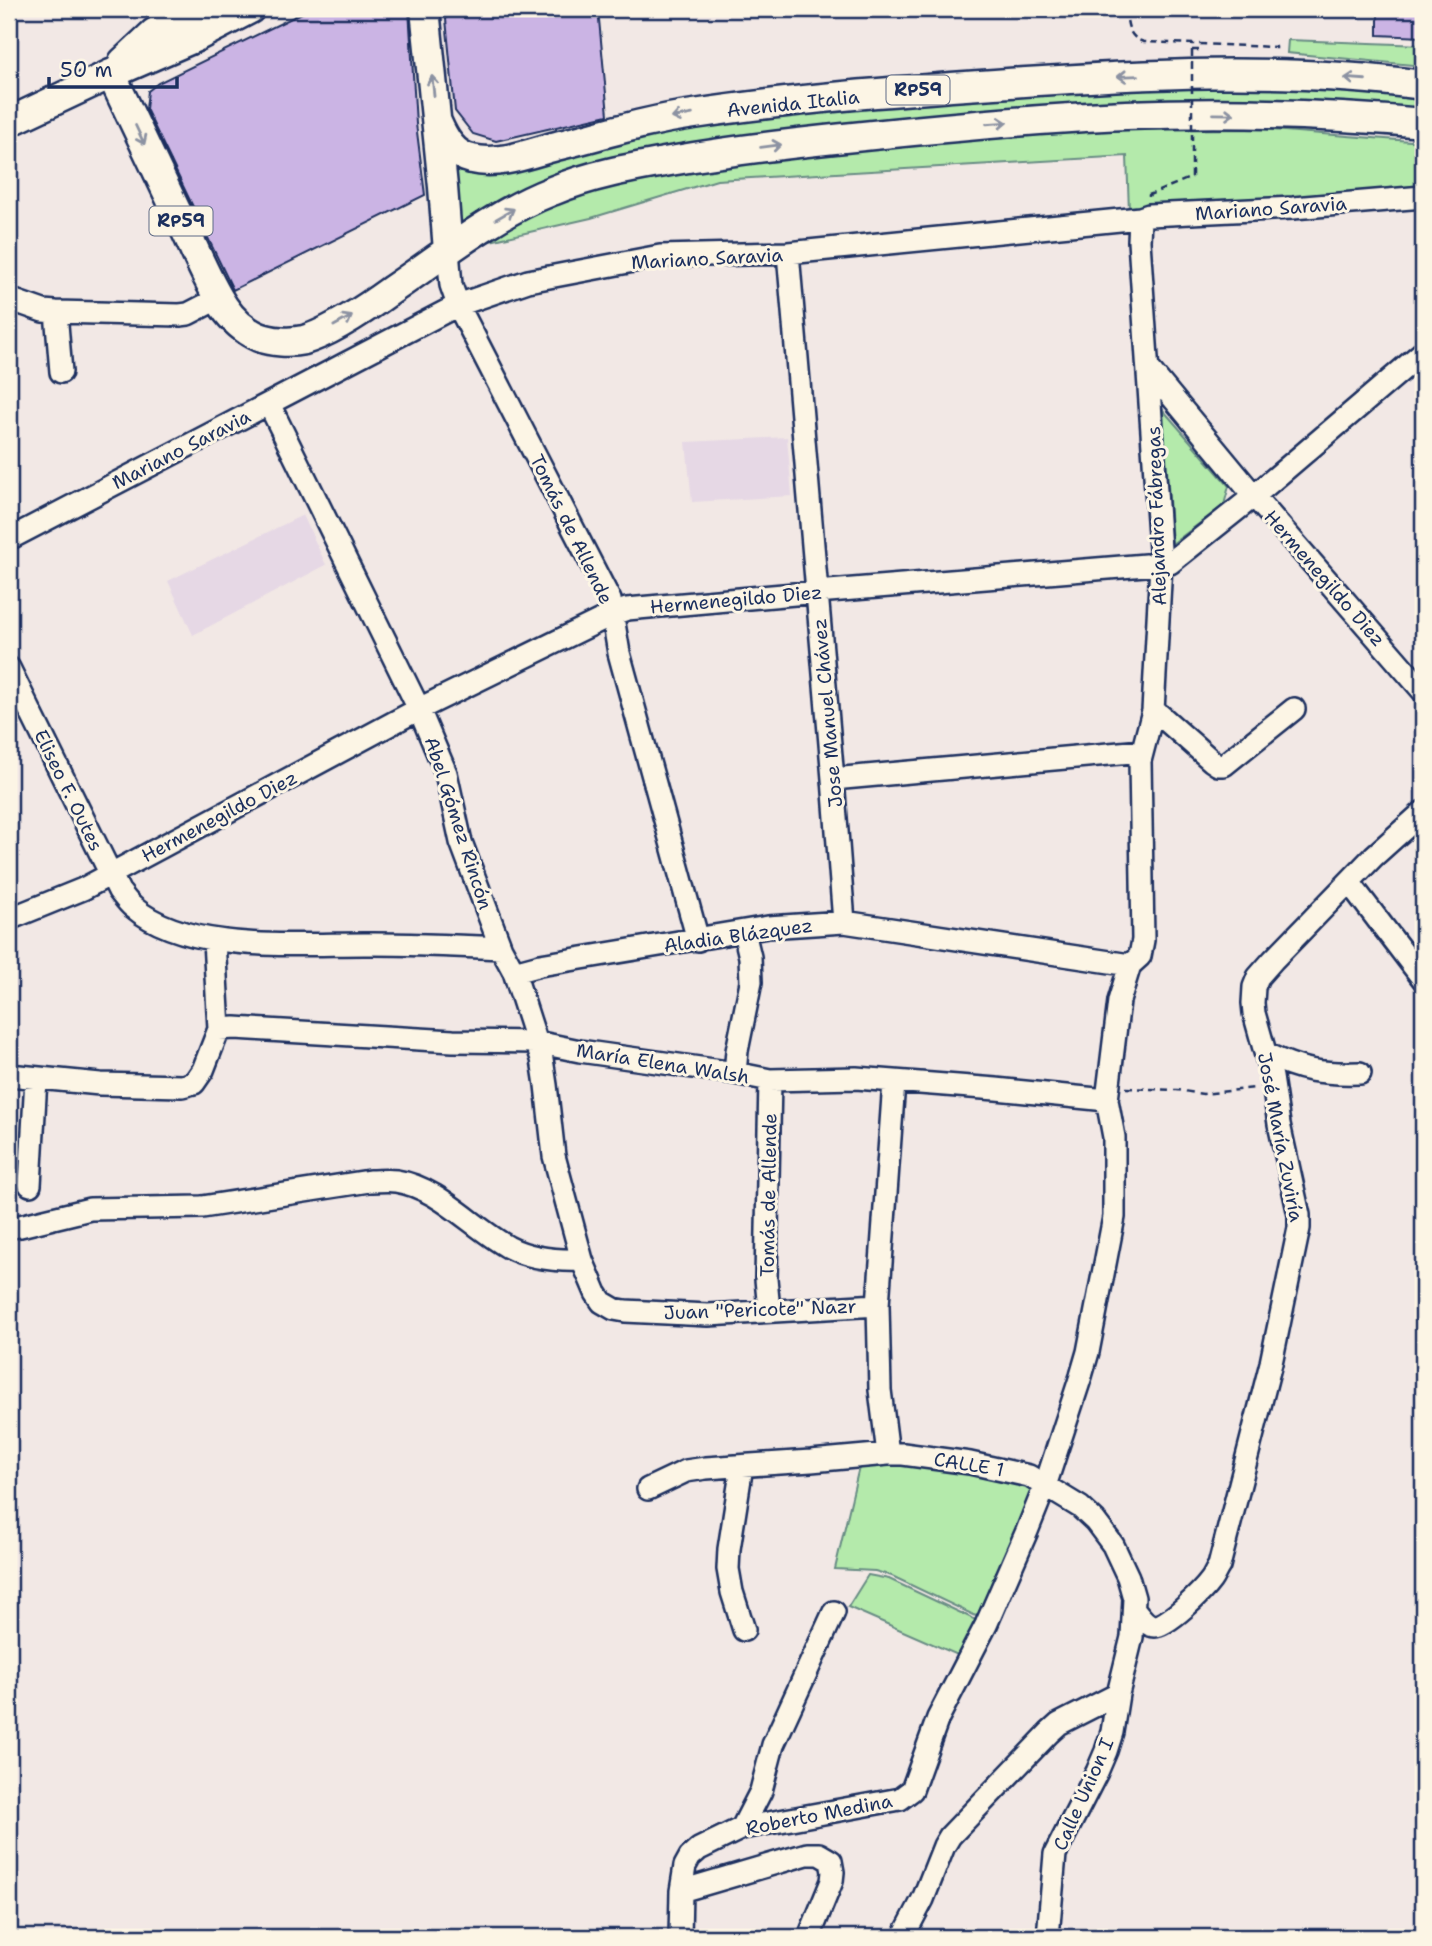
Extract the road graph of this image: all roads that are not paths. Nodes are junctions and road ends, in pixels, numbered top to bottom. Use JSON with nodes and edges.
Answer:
{"nodes":[{"id":1,"x":197,"y":9,"type":"edge"},
{"id":2,"x":250,"y":9,"type":"edge"},
{"id":3,"x":425,"y":9,"type":"edge"},
{"id":4,"x":111,"y":74,"type":"junction"},
{"id":5,"x":1423,"y":85,"type":"edge"},
{"id":6,"x":9,"y":122,"type":"edge"},
{"id":7,"x":437,"y":122,"type":"junction"},
{"id":8,"x":1423,"y":123,"type":"edge"},
{"id":9,"x":1423,"y":197,"type":"edge"},
{"id":10,"x":1144,"y":217,"type":"junction"},
{"id":11,"x":448,"y":251,"type":"junction"},
{"id":12,"x":788,"y":253,"type":"junction"},
{"id":13,"x":219,"y":298,"type":"junction"},
{"id":14,"x":9,"y":299,"type":"edge"},
{"id":15,"x":458,"y":305,"type":"junction"},
{"id":16,"x":56,"y":312,"type":"junction"},
{"id":17,"x":1423,"y":352,"type":"edge"},
{"id":18,"x":1149,"y":369,"type":"junction"},
{"id":19,"x":61,"y":372,"type":"dead end"},
{"id":20,"x":269,"y":404,"type":"junction"},
{"id":21,"x":1254,"y":496,"type":"junction"},
{"id":22,"x":9,"y":539,"type":"edge"},
{"id":23,"x":1161,"y":564,"type":"junction"},
{"id":24,"x":817,"y":592,"type":"junction"},
{"id":25,"x":613,"y":614,"type":"junction"},
{"id":26,"x":9,"y":668,"type":"edge"},
{"id":27,"x":1423,"y":691,"type":"edge"},
{"id":28,"x":419,"y":709,"type":"junction"},
{"id":29,"x":1294,"y":709,"type":"dead end"},
{"id":30,"x":1153,"y":711,"type":"junction"},
{"id":31,"x":1142,"y":751,"type":"junction"},
{"id":32,"x":833,"y":779,"type":"junction"},
{"id":33,"x":1423,"y":812,"type":"edge"},
{"id":34,"x":110,"y":874,"type":"junction"},
{"id":35,"x":1349,"y":881,"type":"junction"},
{"id":36,"x":9,"y":919,"type":"edge"},
{"id":37,"x":844,"y":922,"type":"junction"},
{"id":38,"x":744,"y":932,"type":"junction"},
{"id":39,"x":698,"y":940,"type":"junction"},
{"id":40,"x":214,"y":941,"type":"junction"},
{"id":41,"x":501,"y":948,"type":"junction"},
{"id":42,"x":1130,"y":965,"type":"junction"},
{"id":43,"x":514,"y":972,"type":"junction"},
{"id":44,"x":1423,"y":979,"type":"edge"},
{"id":45,"x":219,"y":1029,"type":"junction"},
{"id":46,"x":536,"y":1042,"type":"junction"},
{"id":47,"x":1266,"y":1054,"type":"junction"},
{"id":48,"x":735,"y":1073,"type":"junction"},
{"id":49,"x":1360,"y":1073,"type":"dead end"},
{"id":50,"x":9,"y":1075,"type":"edge"},
{"id":51,"x":36,"y":1078,"type":"junction"},
{"id":52,"x":770,"y":1080,"type":"junction"},
{"id":53,"x":894,"y":1082,"type":"junction"},
{"id":54,"x":1108,"y":1094,"type":"junction"},
{"id":55,"x":30,"y":1185,"type":"dead end"},
{"id":56,"x":9,"y":1227,"type":"edge"},
{"id":57,"x":582,"y":1261,"type":"junction"},
{"id":58,"x":602,"y":1302,"type":"joint"},
{"id":59,"x":878,"y":1305,"type":"junction"},
{"id":60,"x":769,"y":1310,"type":"junction"},
{"id":61,"x":888,"y":1454,"type":"junction"},
{"id":62,"x":742,"y":1466,"type":"junction"},
{"id":63,"x":1045,"y":1486,"type":"junction"},
{"id":64,"x":648,"y":1489,"type":"dead end"},
{"id":65,"x":1134,"y":1609,"type":"junction"},
{"id":66,"x":834,"y":1612,"type":"dead end"},
{"id":67,"x":1161,"y":1625,"type":"junction"},
{"id":68,"x":744,"y":1630,"type":"dead end"},
{"id":69,"x":1125,"y":1667,"type":"junction"},
{"id":70,"x":1118,"y":1694,"type":"junction"},
{"id":71,"x":742,"y":1828,"type":"junction"},
{"id":72,"x":681,"y":1891,"type":"junction"},
{"id":73,"x":680,"y":1937,"type":"edge"},
{"id":74,"x":809,"y":1937,"type":"edge"},
{"id":75,"x":903,"y":1937,"type":"edge"},
{"id":76,"x":1048,"y":1937,"type":"edge"}],
"edges":[{"from":1,"to":4,"type":"main road"},
{"from":2,"to":4,"type":"main road"},
{"from":7,"to":3,"type":"main road","number":"RP59","one_way":true},
{"from":4,"to":6,"type":"main road"},
{"from":4,"to":13,"type":"main road","number":"RP59","one_way":true},
{"from":5,"to":7,"type":"main road","name":"Avenida Italia","number":"RP59","one_way":true},
{"from":7,"to":11,"type":"main road","number":"RP59"},
{"from":11,"to":8,"type":"main road","name":"Avenida Italia","number":"RP59","one_way":true},
{"from":9,"to":10,"type":"street","name":"Mariano Saravia"},
{"from":10,"to":12,"type":"street","name":"Mariano Saravia"},
{"from":10,"to":18,"type":"street","name":"Alejandro Fábregas"},
{"from":13,"to":11,"type":"main road","number":"RP59","one_way":true},
{"from":11,"to":15,"type":"street","name":"Tomás de Allende"},
{"from":12,"to":15,"type":"street","name":"Mariano Saravia"},
{"from":12,"to":24,"type":"street","name":"Jose Manuel Chávez"},
{"from":13,"to":16,"type":"street"},
{"from":14,"to":16,"type":"street"},
{"from":15,"to":20,"type":"street","name":"Mariano Saravia"},
{"from":15,"to":25,"type":"street","name":"Tomás de Allende"},
{"from":16,"to":19,"type":"street"},
{"from":17,"to":21,"type":"street"},
{"from":18,"to":21,"type":"street"},
{"from":18,"to":23,"type":"street","name":"Alejandro Fábregas"},
{"from":20,"to":22,"type":"street","name":"Mariano Saravia"},
{"from":20,"to":28,"type":"street","name":"Abel Gómez Rincón"},
{"from":21,"to":23,"type":"street","name":"Hermenegildo Diez"},
{"from":21,"to":27,"type":"street","name":"Hermenegildo Diez"},
{"from":23,"to":24,"type":"street","name":"Hermenegildo Diez"},
{"from":23,"to":30,"type":"street","name":"Alejandro Fábregas"},
{"from":24,"to":25,"type":"street","name":"Hermenegildo Diez"},
{"from":24,"to":32,"type":"street","name":"Jose Manuel Chávez"},
{"from":25,"to":28,"type":"street","name":"Hermenegildo Diez"},
{"from":25,"to":39,"type":"street","name":"Tomás de Allende"},
{"from":26,"to":34,"type":"street","name":"Eliseo F. Outes"},
{"from":28,"to":34,"type":"street","name":"Hermenegildo Diez"},
{"from":28,"to":41,"type":"street","name":"Abel Gómez Rincón"},
{"from":29,"to":30,"type":"street"},
{"from":30,"to":31,"type":"street","name":"Alejandro Fábregas"},
{"from":31,"to":32,"type":"street"},
{"from":31,"to":42,"type":"street","name":"Alejandro Fábregas"},
{"from":32,"to":37,"type":"street","name":"Jose Manuel Chávez"},
{"from":33,"to":35,"type":"street","name":"José María Zuviría"},
{"from":34,"to":36,"type":"street","name":"Hermenegildo Diez"},
{"from":34,"to":40,"type":"street","name":"Eliseo F. Outes"},
{"from":35,"to":44,"type":"street"},
{"from":35,"to":47,"type":"street","name":"José María Zuviría"},
{"from":37,"to":38,"type":"street","name":"Aladia Blázquez"},
{"from":37,"to":42,"type":"street","name":"Aladia Blázquez"},
{"from":38,"to":39,"type":"street","name":"Aladia Blázquez"},
{"from":38,"to":48,"type":"street"},
{"from":39,"to":43,"type":"street","name":"Aladia Blázquez"},
{"from":40,"to":41,"type":"street","name":"Eliseo F. Outes"},
{"from":40,"to":45,"type":"street"},
{"from":41,"to":43,"type":"street","name":"Abel Gómez Rincón"},
{"from":42,"to":54,"type":"street","name":"Alejandro Fábregas"},
{"from":43,"to":46,"type":"street","name":"Abel Gómez Rincón"},
{"from":45,"to":46,"type":"street","name":"María Elena Walsh"},
{"from":45,"to":51,"type":"street"},
{"from":46,"to":48,"type":"street","name":"María Elena Walsh"},
{"from":46,"to":57,"type":"street","name":"Abel Gómez Rincón"},
{"from":47,"to":49,"type":"street"},
{"from":47,"to":67,"type":"street","name":"José María Zuviría"},
{"from":48,"to":52,"type":"street","name":"María Elena Walsh"},
{"from":50,"to":51,"type":"street"},
{"from":51,"to":55,"type":"street"},
{"from":52,"to":53,"type":"street","name":"María Elena Walsh"},
{"from":52,"to":60,"type":"street","name":"Tomás de Allende"},
{"from":53,"to":54,"type":"street","name":"María Elena Walsh"},
{"from":53,"to":59,"type":"street"},
{"from":54,"to":63,"type":"street","name":"Roberto Medina"},
{"from":56,"to":57,"type":"street"},
{"from":57,"to":58,"type":"street","name":"Abel Gómez Rincón"},
{"from":58,"to":60,"type":"street","name":"Juan \"Pericote\" Nazr"},
{"from":59,"to":60,"type":"street","name":"Juan \"Pericote\" Nazr"},
{"from":59,"to":61,"type":"street"},
{"from":61,"to":62,"type":"street","name":"CALLE 1"},
{"from":61,"to":63,"type":"street","name":"CALLE 1"},
{"from":62,"to":64,"type":"street","name":"CALLE 1"},
{"from":62,"to":68,"type":"street"},
{"from":63,"to":65,"type":"street","name":"CALLE 1"},
{"from":63,"to":71,"type":"street","name":"Roberto Medina"},
{"from":65,"to":67,"type":"street"},
{"from":65,"to":69,"type":"street","name":"CALLE 1"},
{"from":66,"to":71,"type":"street"},
{"from":67,"to":69,"type":"street","name":"José María Zuviría"},
{"from":69,"to":70,"type":"street","name":"CALLE 1"},
{"from":70,"to":75,"type":"street"},
{"from":70,"to":76,"type":"street","name":"Calle Union I"},
{"from":71,"to":72,"type":"street","name":"Roberto Medina"},
{"from":72,"to":73,"type":"street","name":"Roberto Medina"},
{"from":72,"to":74,"type":"street"}]}
